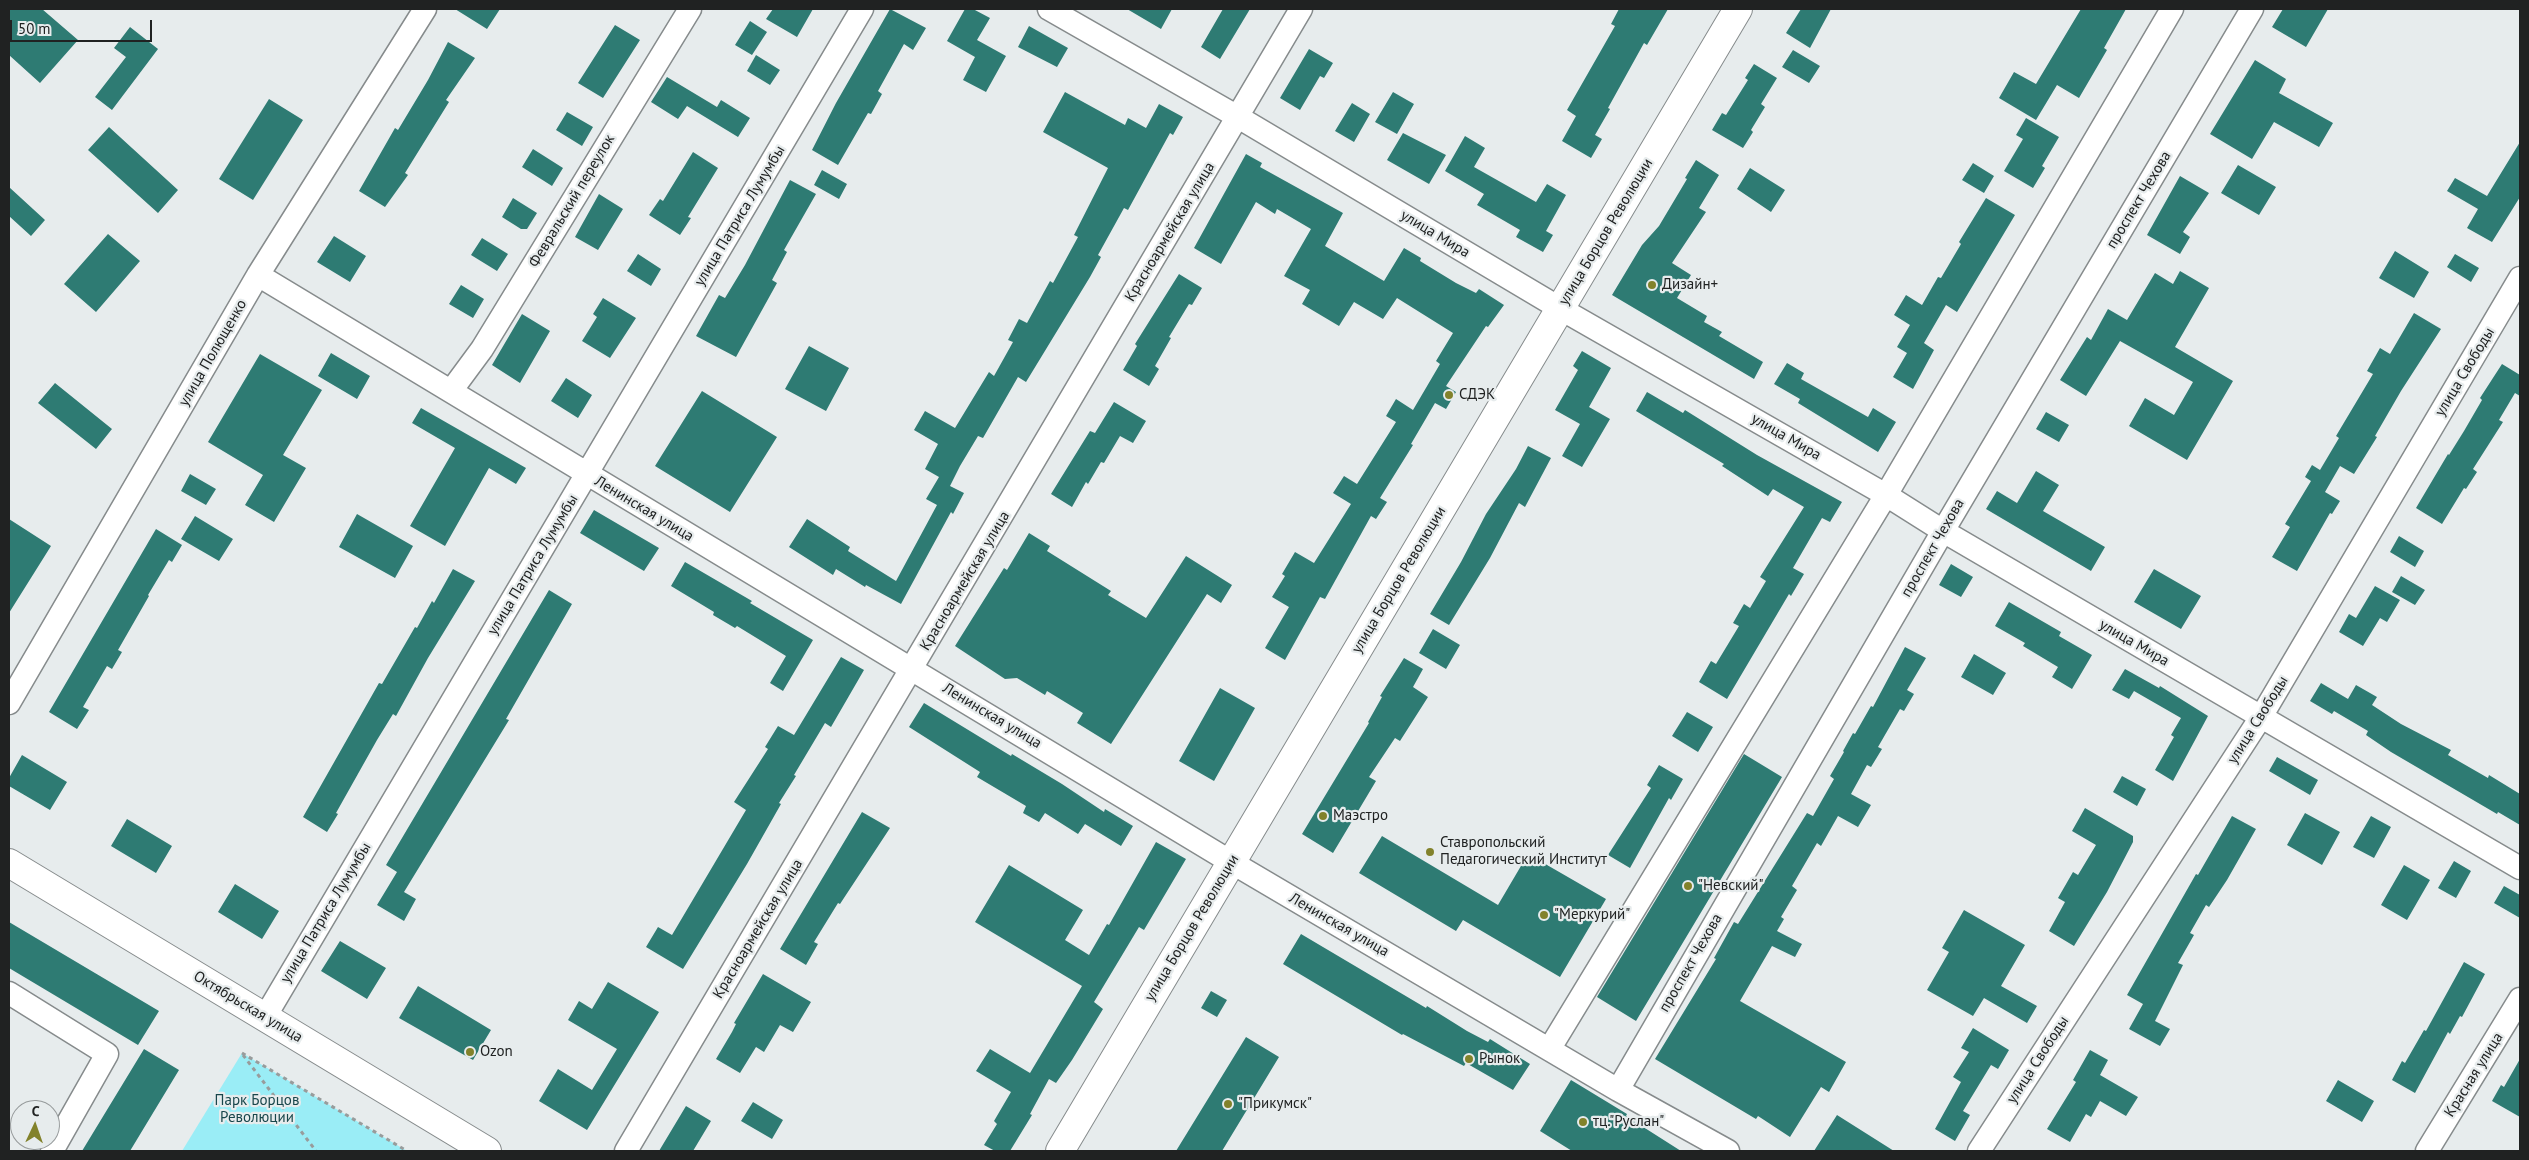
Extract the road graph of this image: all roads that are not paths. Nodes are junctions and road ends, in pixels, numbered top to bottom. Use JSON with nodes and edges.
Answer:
{"nodes":[{"id":1,"x":425,"y":9,"type":"edge"},
{"id":2,"x":690,"y":9,"type":"edge"},
{"id":3,"x":862,"y":9,"type":"edge"},
{"id":4,"x":1050,"y":9,"type":"edge"},
{"id":5,"x":1301,"y":9,"type":"edge"},
{"id":6,"x":1738,"y":9,"type":"edge"},
{"id":7,"x":2172,"y":9,"type":"edge"},
{"id":8,"x":2252,"y":9,"type":"edge"},
{"id":9,"x":1238,"y":117,"type":"junction"},
{"id":10,"x":258,"y":275,"type":"junction"},
{"id":11,"x":2520,"y":278,"type":"edge"},
{"id":12,"x":1561,"y":309,"type":"junction"},
{"id":13,"x":451,"y":391,"type":"junction"},
{"id":14,"x":587,"y":475,"type":"junction"},
{"id":15,"x":1886,"y":495,"type":"junction"},
{"id":16,"x":1943,"y":531,"type":"junction"},
{"id":17,"x":913,"y":668,"type":"junction"},
{"id":18,"x":9,"y":703,"type":"edge"},
{"id":19,"x":2260,"y":717,"type":"junction"},
{"id":20,"x":1232,"y":862,"type":"junction"},
{"id":21,"x":9,"y":863,"type":"edge"},
{"id":22,"x":2520,"y":868,"type":"edge"},
{"id":23,"x":9,"y":994,"type":"edge"},
{"id":24,"x":2520,"y":999,"type":"edge"},
{"id":25,"x":265,"y":1016,"type":"junction"},
{"id":26,"x":1550,"y":1048,"type":"junction"},
{"id":27,"x":1618,"y":1090,"type":"junction"},
{"id":28,"x":52,"y":1151,"type":"edge"},
{"id":29,"x":487,"y":1151,"type":"edge"},
{"id":30,"x":626,"y":1151,"type":"edge"},
{"id":31,"x":1060,"y":1151,"type":"edge"},
{"id":32,"x":1728,"y":1151,"type":"edge"},
{"id":33,"x":1978,"y":1151,"type":"edge"},
{"id":34,"x":2427,"y":1151,"type":"edge"}],
"edges":[{"from":1,"to":10,"type":"street","name":"улица Полющенко"},
{"from":2,"to":13,"type":"street","name":"Февральский переулок"},
{"from":3,"to":14,"type":"street","name":"улица Патриса Лумумбы"},
{"from":4,"to":9,"type":"street","name":"улица Мира"},
{"from":5,"to":9,"type":"street","name":"Красноармейская улица"},
{"from":6,"to":12,"type":"main road","name":"улица Борцов Революции"},
{"from":7,"to":15,"type":"street"},
{"from":8,"to":16,"type":"street","name":"проспект Чехова"},
{"from":9,"to":12,"type":"street","name":"улица Мира"},
{"from":9,"to":17,"type":"street","name":"Красноармейская улица"},
{"from":10,"to":13,"type":"street","name":"Ленинская улица"},
{"from":10,"to":18,"type":"street","name":"улица Полющенко"},
{"from":11,"to":19,"type":"street","name":"улица Свободы"},
{"from":12,"to":15,"type":"street","name":"улица Мира"},
{"from":12,"to":20,"type":"main road","name":"улица Борцов Революции"},
{"from":13,"to":14,"type":"street","name":"Ленинская улица"},
{"from":14,"to":17,"type":"street","name":"Ленинская улица"},
{"from":14,"to":25,"type":"street","name":"улица Патриса Лумумбы"},
{"from":15,"to":16,"type":"street","name":"улица Мира"},
{"from":15,"to":26,"type":"street"},
{"from":16,"to":19,"type":"street","name":"улица Мира"},
{"from":16,"to":27,"type":"street","name":"проспект Чехова"},
{"from":17,"to":20,"type":"street","name":"Ленинская улица"},
{"from":17,"to":30,"type":"street","name":"Красноармейская улица"},
{"from":19,"to":22,"type":"street","name":"улица Мира"},
{"from":19,"to":33,"type":"street","name":"улица Свободы"},
{"from":20,"to":26,"type":"street","name":"Ленинская улица"},
{"from":20,"to":31,"type":"main road","name":"улица Борцов Революции"},
{"from":21,"to":25,"type":"main road","name":"Октябрьская улица"},
{"from":23,"to":28,"type":"street"},
{"from":24,"to":34,"type":"street","name":"Красная улица"},
{"from":25,"to":29,"type":"main road","name":"Октябрьская улица"},
{"from":26,"to":27,"type":"street","name":"Ленинская улица"},
{"from":27,"to":32,"type":"street","name":"Ленинская улица"}]}
